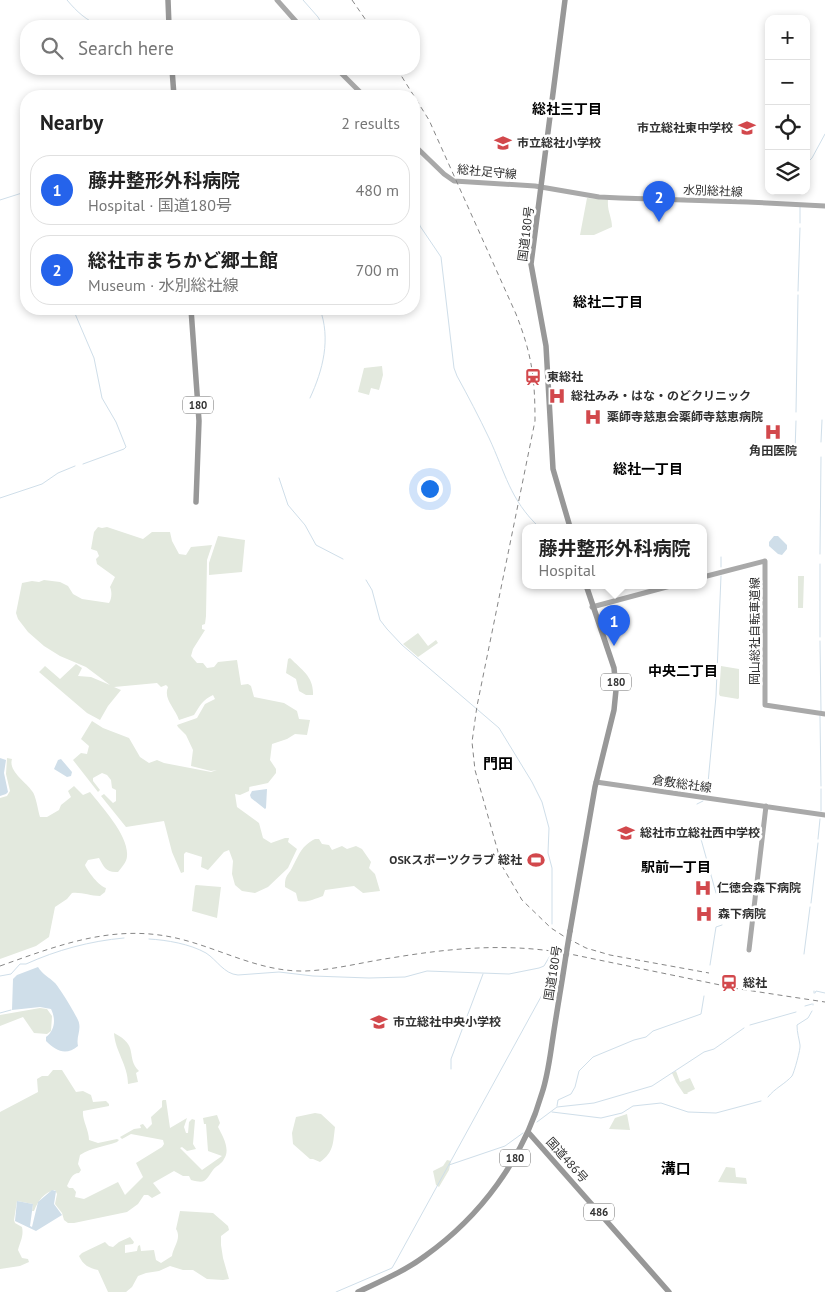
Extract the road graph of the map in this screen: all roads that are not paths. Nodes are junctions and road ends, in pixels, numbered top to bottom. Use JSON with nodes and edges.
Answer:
{"nodes":[{"id":1,"x":168,"y":0,"type":"edge"},
{"id":2,"x":277,"y":0,"type":"edge"},
{"id":3,"x":565,"y":0,"type":"edge"},
{"id":4,"x":169,"y":20,"type":"edge"},
{"id":5,"x":295,"y":20,"type":"edge"},
{"id":6,"x":172,"y":75,"type":"edge"},
{"id":7,"x":343,"y":75,"type":"edge"},
{"id":8,"x":174,"y":90,"type":"edge"},
{"id":9,"x":358,"y":90,"type":"edge"},
{"id":10,"x":420,"y":151,"type":"edge"},
{"id":11,"x":541,"y":187,"type":"junction"},
{"id":12,"x":825,"y":206,"type":"edge"},
{"id":13,"x":191,"y":315,"type":"edge"},
{"id":14,"x":196,"y":502,"type":"dead end"},
{"id":15,"x":569,"y":524,"type":"edge"},
{"id":16,"x":707,"y":576,"type":"edge"},
{"id":17,"x":587,"y":589,"type":"edge"},
{"id":18,"x":659,"y":589,"type":"edge"},
{"id":19,"x":592,"y":607,"type":"junction"},
{"id":20,"x":825,"y":714,"type":"edge"},
{"id":21,"x":596,"y":782,"type":"junction"},
{"id":22,"x":766,"y":806,"type":"junction"},
{"id":23,"x":825,"y":815,"type":"edge"},
{"id":24,"x":749,"y":950,"type":"dead end"},
{"id":25,"x":528,"y":1132,"type":"junction"},
{"id":26,"x":358,"y":1292,"type":"edge"},
{"id":27,"x":669,"y":1292,"type":"edge"}],
"edges":[{"from":1,"to":4,"type":"highway"},
{"from":2,"to":5,"type":"main road"},
{"from":3,"to":11,"type":"highway","name":"国道180号"},
{"from":6,"to":8,"type":"highway"},
{"from":7,"to":9,"type":"main road"},
{"from":10,"to":11,"type":"main road","name":"総社足守線"},
{"from":11,"to":12,"type":"main road","name":"水別総社線"},
{"from":11,"to":15,"type":"highway","name":"国道180号"},
{"from":13,"to":14,"type":"highway","number":"180"},
{"from":16,"to":20,"type":"main road","name":"岡山総社自転車道線"},
{"from":17,"to":19,"type":"highway","name":"国道180号","number":"180"},
{"from":18,"to":19,"type":"main road"},
{"from":19,"to":21,"type":"highway","name":"国道180号","number":"180"},
{"from":21,"to":22,"type":"main road","name":"倉敷総社線"},
{"from":21,"to":25,"type":"highway","name":"国道180号","number":"180","bridge":true},
{"from":22,"to":23,"type":"main road","name":"倉敷総社線"},
{"from":22,"to":24,"type":"main road"},
{"from":25,"to":26,"type":"highway","name":"国道180号","number":"180"},
{"from":25,"to":27,"type":"highway","name":"国道486号","number":"486"}]}
